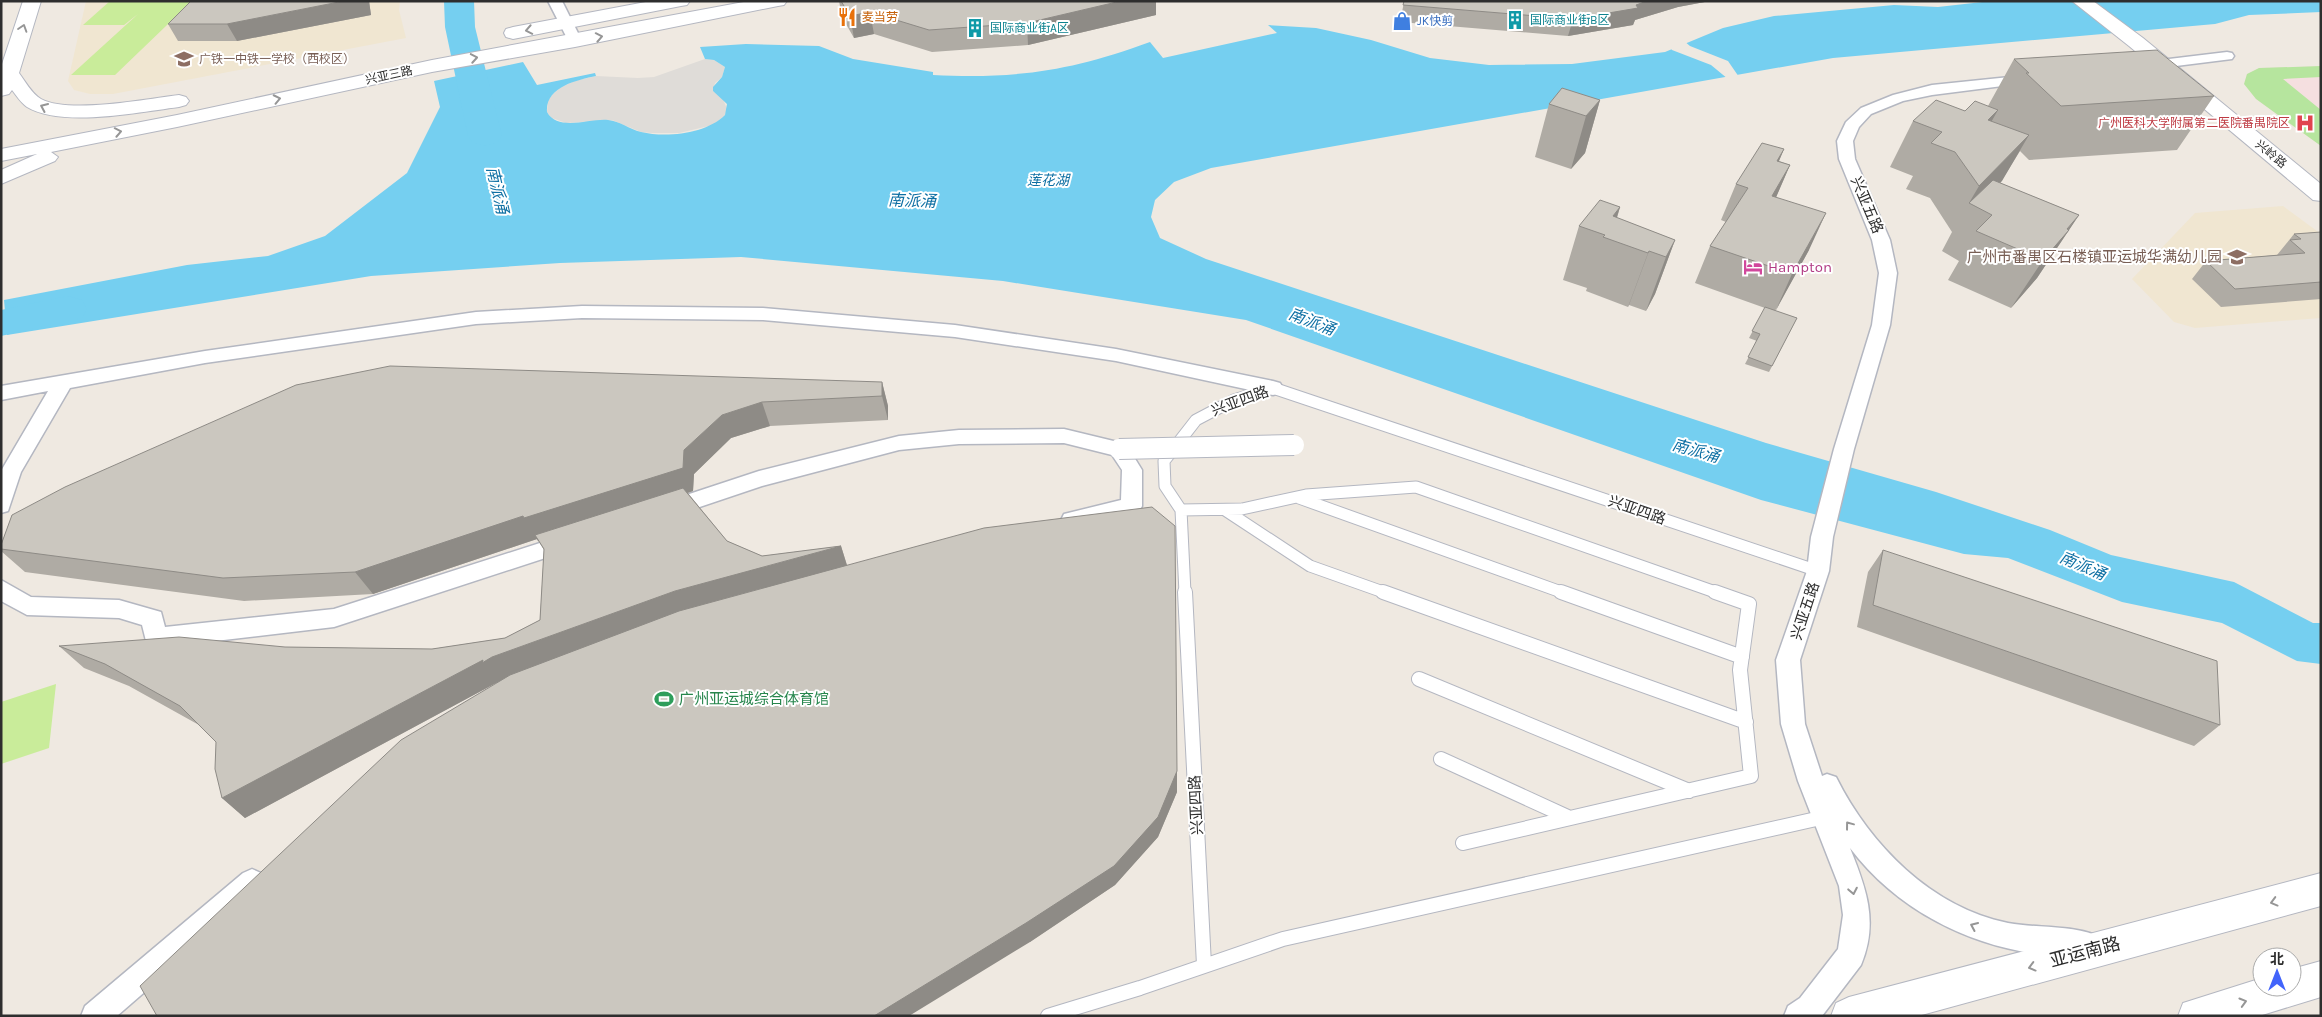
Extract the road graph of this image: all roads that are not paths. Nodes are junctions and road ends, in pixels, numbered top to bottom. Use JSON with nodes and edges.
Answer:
{"nodes":[{"id":1,"x":32,"y":1,"type":"edge"},
{"id":2,"x":555,"y":1,"type":"edge"},
{"id":3,"x":681,"y":1,"type":"edge"},
{"id":4,"x":778,"y":1,"type":"edge"},
{"id":5,"x":2081,"y":1,"type":"edge"},
{"id":6,"x":567,"y":22,"type":"junction"},
{"id":7,"x":575,"y":41,"type":"junction"},
{"id":8,"x":2228,"y":56,"type":"dead end"},
{"id":9,"x":434,"y":58,"type":"junction"},
{"id":10,"x":9,"y":62,"type":"edge"},
{"id":11,"x":2161,"y":64,"type":"junction"},
{"id":12,"x":2129,"y":68,"type":"edge"},
{"id":13,"x":2043,"y":77,"type":"edge"},
{"id":14,"x":245,"y":88,"type":"dead end"},
{"id":15,"x":1,"y":92,"type":"edge"},
{"id":16,"x":188,"y":99,"type":"junction"},
{"id":17,"x":176,"y":121,"type":"junction"},
{"id":18,"x":1,"y":136,"type":"edge"},
{"id":19,"x":93,"y":137,"type":"junction"},
{"id":20,"x":1,"y":155,"type":"edge"},
{"id":21,"x":1,"y":178,"type":"edge"},
{"id":22,"x":2321,"y":195,"type":"edge"},
{"id":23,"x":63,"y":382,"type":"junction"},
{"id":24,"x":1273,"y":388,"type":"junction"},
{"id":25,"x":1,"y":393,"type":"edge"},
{"id":26,"x":1294,"y":445,"type":"dead end"},
{"id":27,"x":1119,"y":449,"type":"junction"},
{"id":28,"x":1296,"y":497,"type":"junction"},
{"id":29,"x":1,"y":505,"type":"edge"},
{"id":30,"x":1181,"y":510,"type":"junction"},
{"id":31,"x":1224,"y":510,"type":"junction"},
{"id":32,"x":646,"y":516,"type":"edge"},
{"id":33,"x":1056,"y":524,"type":"edge"},
{"id":34,"x":589,"y":535,"type":"edge"},
{"id":35,"x":1818,"y":571,"type":"junction"},
{"id":36,"x":1,"y":589,"type":"edge"},
{"id":37,"x":1742,"y":657,"type":"junction"},
{"id":38,"x":1788,"y":660,"type":"junction"},
{"id":39,"x":1419,"y":679,"type":"dead end"},
{"id":40,"x":1746,"y":722,"type":"junction"},
{"id":41,"x":1441,"y":759,"type":"dead end"},
{"id":42,"x":1689,"y":790,"type":"junction"},
{"id":43,"x":1825,"y":817,"type":"junction"},
{"id":44,"x":1570,"y":818,"type":"junction"},
{"id":45,"x":1463,"y":843,"type":"dead end"},
{"id":46,"x":274,"y":864,"type":"edge"},
{"id":47,"x":2321,"y":889,"type":"edge"},
{"id":48,"x":2108,"y":946,"type":"junction"},
{"id":49,"x":1204,"y":965,"type":"junction"},
{"id":50,"x":2321,"y":979,"type":"edge"},
{"id":51,"x":95,"y":1016,"type":"edge"},
{"id":52,"x":1048,"y":1016,"type":"edge"},
{"id":53,"x":1798,"y":1016,"type":"edge"},
{"id":54,"x":1849,"y":1016,"type":"edge"},
{"id":55,"x":2196,"y":1016,"type":"edge"}],
"edges":[{"from":10,"to":1,"type":"street","one_way":true},
{"from":2,"to":6,"type":"street"},
{"from":3,"to":6,"type":"street","name":"兴亚三路"},
{"from":7,"to":4,"type":"street","name":"兴亚三路","one_way":true},
{"from":5,"to":11,"type":"street","name":"兴岭路"},
{"from":6,"to":7,"type":"street"},
{"from":6,"to":9,"type":"street","name":"兴亚三路","one_way":true},
{"from":9,"to":7,"type":"street","name":"兴亚三路","one_way":true},
{"from":8,"to":11,"type":"street"},
{"from":9,"to":14,"type":"street","name":"兴亚三路"},
{"from":17,"to":9,"type":"street","name":"兴亚三路","one_way":true},
{"from":10,"to":15,"type":"street"},
{"from":16,"to":10,"type":"street","one_way":true},
{"from":11,"to":12,"type":"street"},
{"from":11,"to":22,"type":"street","name":"兴岭路"},
{"from":13,"to":35,"type":"street","name":"兴亚五路"},
{"from":16,"to":17,"type":"street"},
{"from":16,"to":18,"type":"street"},
{"from":19,"to":17,"type":"street","name":"兴亚三路","one_way":true},
{"from":19,"to":20,"type":"street","name":"兴亚三路"},
{"from":19,"to":21,"type":"street"},
{"from":23,"to":24,"type":"street"},
{"from":23,"to":25,"type":"street"},
{"from":23,"to":29,"type":"street"},
{"from":24,"to":30,"type":"lane","name":"兴亚四路"},
{"from":24,"to":35,"type":"lane","name":"兴亚四路"},
{"from":26,"to":27,"type":"street","bridge":true},
{"from":27,"to":32,"type":"street"},
{"from":27,"to":33,"type":"street"},
{"from":28,"to":31,"type":"lane"},
{"from":28,"to":37,"type":"lane"},
{"from":28,"to":37,"type":"lane"},
{"from":30,"to":31,"type":"lane"},
{"from":30,"to":49,"type":"lane","name":"兴亚四路"},
{"from":31,"to":40,"type":"lane"},
{"from":34,"to":36,"type":"street"},
{"from":35,"to":38,"type":"street","name":"兴亚五路"},
{"from":37,"to":40,"type":"lane"},
{"from":38,"to":43,"type":"street","name":"兴亚五路"},
{"from":48,"to":38,"type":"street","name":"兴亚五路","one_way":true},
{"from":39,"to":42,"type":"lane"},
{"from":40,"to":42,"type":"lane"},
{"from":41,"to":44,"type":"lane"},
{"from":42,"to":44,"type":"lane"},
{"from":43,"to":49,"type":"lane"},
{"from":43,"to":53,"type":"street","name":"兴亚五路","one_way":true},
{"from":44,"to":45,"type":"lane"},
{"from":46,"to":51,"type":"street"},
{"from":47,"to":48,"type":"street","name":"亚运南路","one_way":true},
{"from":48,"to":54,"type":"street","name":"亚运南路","one_way":true},
{"from":49,"to":52,"type":"lane"},
{"from":55,"to":50,"type":"street","one_way":true}]}
